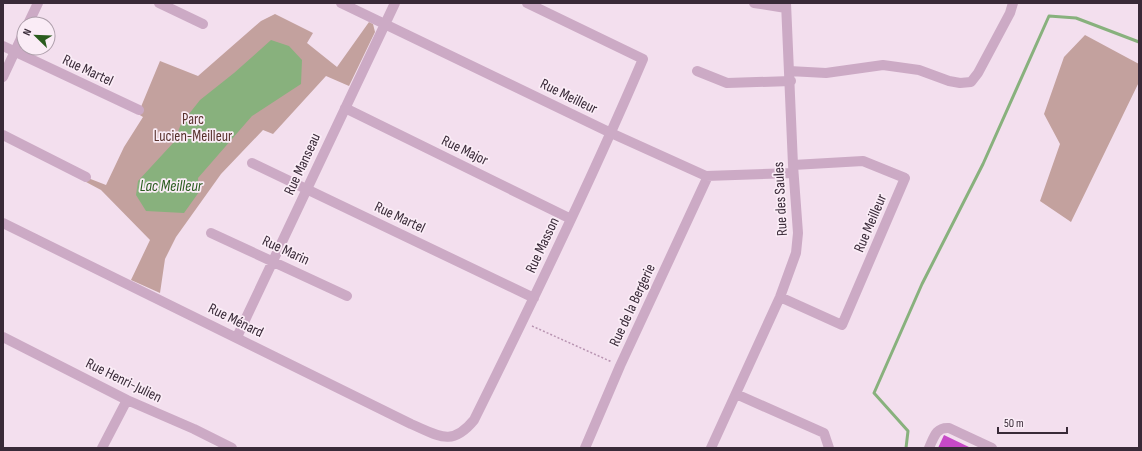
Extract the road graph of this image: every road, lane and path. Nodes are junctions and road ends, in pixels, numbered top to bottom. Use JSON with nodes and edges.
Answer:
{"nodes":[{"id":1,"x":38,"y":3,"type":"edge"},
{"id":2,"x":159,"y":3,"type":"edge"},
{"id":3,"x":341,"y":3,"type":"edge"},
{"id":4,"x":395,"y":3,"type":"edge"},
{"id":5,"x":527,"y":3,"type":"edge"},
{"id":6,"x":754,"y":3,"type":"edge"},
{"id":7,"x":1013,"y":3,"type":"edge"},
{"id":8,"x":786,"y":6,"type":"edge"},
{"id":9,"x":32,"y":16,"type":"edge"},
{"id":10,"x":203,"y":24,"type":"dead end"},
{"id":11,"x":385,"y":24,"type":"junction"},
{"id":12,"x":3,"y":46,"type":"edge"},
{"id":13,"x":15,"y":51,"type":"junction"},
{"id":14,"x":697,"y":71,"type":"dead end"},
{"id":15,"x":3,"y":77,"type":"edge"},
{"id":16,"x":790,"y":77,"type":"junction"},
{"id":17,"x":345,"y":108,"type":"junction"},
{"id":18,"x":138,"y":110,"type":"dead end"},
{"id":19,"x":611,"y":133,"type":"junction"},
{"id":20,"x":3,"y":135,"type":"edge"},
{"id":21,"x":252,"y":163,"type":"dead end"},
{"id":22,"x":793,"y":169,"type":"junction"},
{"id":23,"x":86,"y":176,"type":"dead end"},
{"id":24,"x":708,"y":176,"type":"junction"},
{"id":25,"x":307,"y":190,"type":"junction"},
{"id":26,"x":571,"y":219,"type":"junction"},
{"id":27,"x":3,"y":223,"type":"edge"},
{"id":28,"x":211,"y":232,"type":"dead end"},
{"id":29,"x":273,"y":261,"type":"junction"},
{"id":30,"x":348,"y":296,"type":"dead end"},
{"id":31,"x":780,"y":297,"type":"junction"},
{"id":32,"x":534,"y":298,"type":"junction"},
{"id":33,"x":523,"y":322,"type":"junction"},
{"id":34,"x":3,"y":337,"type":"edge"},
{"id":35,"x":237,"y":337,"type":"junction"},
{"id":36,"x":620,"y":366,"type":"junction"},
{"id":37,"x":736,"y":394,"type":"junction"},
{"id":38,"x":127,"y":400,"type":"junction"},
{"id":39,"x":457,"y":436,"type":"joint"},
{"id":40,"x":102,"y":448,"type":"edge"},
{"id":41,"x":232,"y":448,"type":"edge"},
{"id":42,"x":586,"y":448,"type":"edge"},
{"id":43,"x":711,"y":448,"type":"edge"},
{"id":44,"x":829,"y":448,"type":"edge"},
{"id":45,"x":929,"y":448,"type":"edge"},
{"id":46,"x":992,"y":448,"type":"edge"}],
"edges":[{"from":1,"to":9,"type":"street"},
{"from":2,"to":10,"type":"street"},
{"from":3,"to":11,"type":"street","name":"Rue Meilleur"},
{"from":4,"to":11,"type":"street","name":"Rue Manseau"},
{"from":5,"to":19,"type":"street","name":"Rue Masson"},
{"from":6,"to":8,"type":"street"},
{"from":7,"to":16,"type":"street"},
{"from":8,"to":16,"type":"street","name":"Rue des Saules"},
{"from":11,"to":17,"type":"street","name":"Rue Manseau"},
{"from":11,"to":19,"type":"street","name":"Rue Meilleur"},
{"from":12,"to":13,"type":"street","name":"Rue Martel"},
{"from":13,"to":15,"type":"street"},
{"from":13,"to":18,"type":"street","name":"Rue Martel"},
{"from":14,"to":16,"type":"street"},
{"from":16,"to":22,"type":"street","name":"Rue des Saules"},
{"from":17,"to":25,"type":"street","name":"Rue Manseau"},
{"from":17,"to":26,"type":"street","name":"Rue Major"},
{"from":19,"to":24,"type":"street","name":"Rue Meilleur"},
{"from":19,"to":26,"type":"street","name":"Rue Masson"},
{"from":20,"to":23,"type":"street"},
{"from":21,"to":25,"type":"street","name":"Rue Martel"},
{"from":22,"to":24,"type":"street","name":"Rue Meilleur"},
{"from":22,"to":31,"type":"street","name":"Rue des Saules"},
{"from":22,"to":31,"type":"street","name":"Rue Meilleur"},
{"from":24,"to":36,"type":"street","name":"Rue de la Bergerie"},
{"from":25,"to":29,"type":"street","name":"Rue Manseau"},
{"from":25,"to":32,"type":"street","name":"Rue Martel"},
{"from":26,"to":32,"type":"street","name":"Rue Masson"},
{"from":27,"to":35,"type":"street","name":"Rue Ménard"},
{"from":28,"to":29,"type":"street","name":"Rue Marin"},
{"from":29,"to":30,"type":"street","name":"Rue Marin"},
{"from":29,"to":35,"type":"street","name":"Rue Manseau"},
{"from":31,"to":37,"type":"street","name":"Rue des Saules"},
{"from":32,"to":33,"type":"street","name":"Rue Masson"},
{"from":33,"to":36,"type":"path"},
{"from":33,"to":39,"type":"street","name":"Rue Masson"},
{"from":34,"to":38,"type":"street","name":"Rue Henri-Julien"},
{"from":35,"to":39,"type":"street","name":"Rue Ménard"},
{"from":36,"to":42,"type":"street","name":"Rue de la Bergerie"},
{"from":37,"to":43,"type":"street","name":"Rue des Saules"},
{"from":37,"to":44,"type":"street"},
{"from":38,"to":40,"type":"street"},
{"from":38,"to":41,"type":"street","name":"Rue Henri-Julien"},
{"from":45,"to":46,"type":"street"}]}
